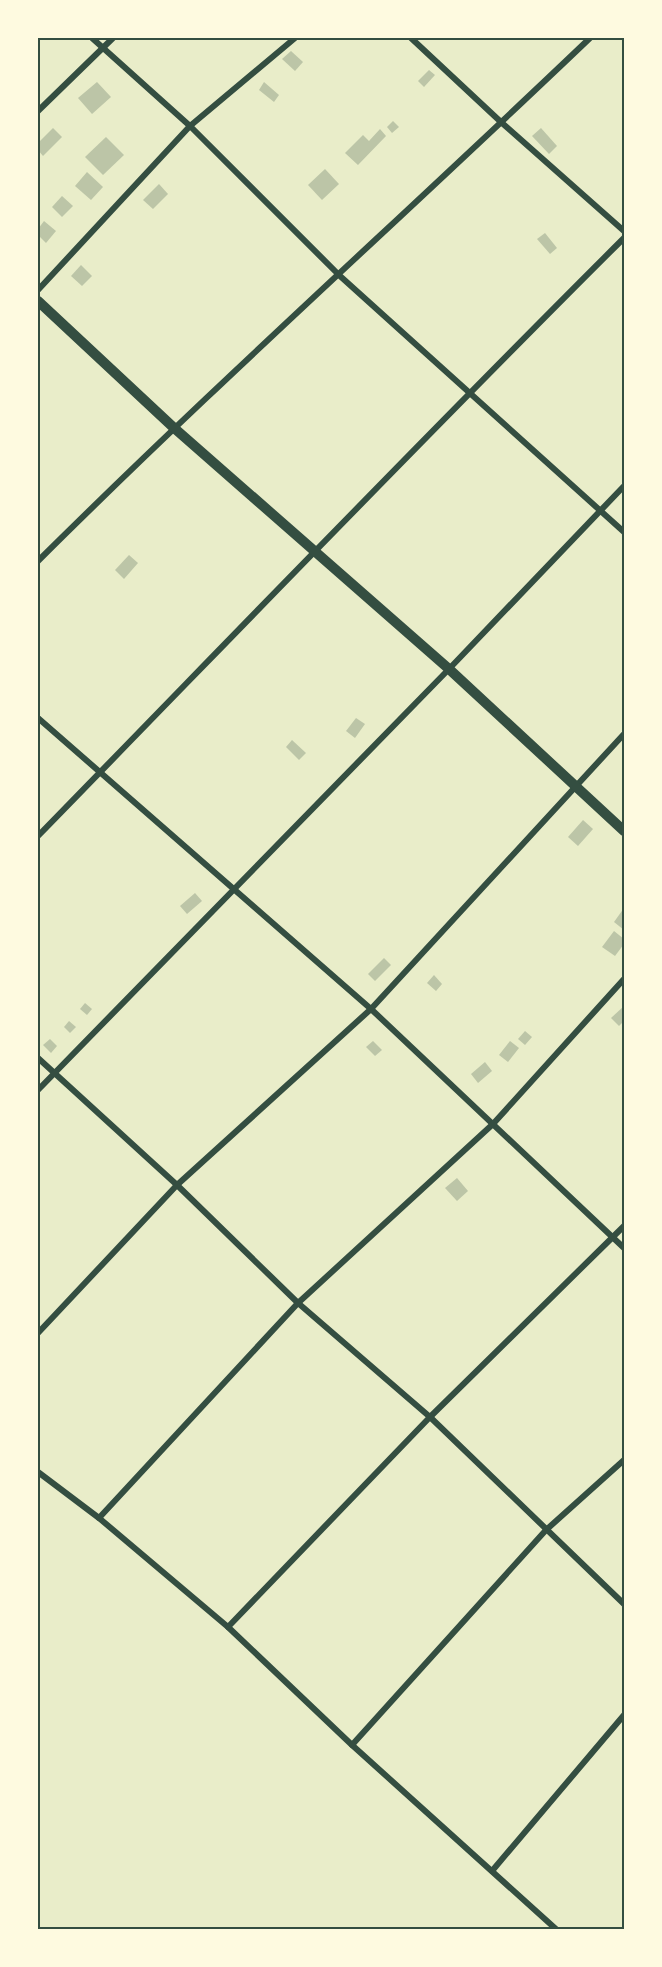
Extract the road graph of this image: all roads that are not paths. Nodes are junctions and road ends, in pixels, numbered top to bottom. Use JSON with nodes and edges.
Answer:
{"nodes":[{"id":1,"x":92,"y":38,"type":"edge"},
{"id":2,"x":113,"y":38,"type":"edge"},
{"id":3,"x":295,"y":38,"type":"edge"},
{"id":4,"x":411,"y":38,"type":"edge"},
{"id":5,"x":591,"y":38,"type":"edge"},
{"id":6,"x":103,"y":48,"type":"junction"},
{"id":7,"x":38,"y":111,"type":"edge"},
{"id":8,"x":502,"y":123,"type":"junction"},
{"id":9,"x":190,"y":126,"type":"junction"},
{"id":10,"x":624,"y":231,"type":"edge"},
{"id":11,"x":624,"y":238,"type":"edge"},
{"id":12,"x":340,"y":276,"type":"junction"},
{"id":13,"x":38,"y":290,"type":"edge"},
{"id":14,"x":38,"y":301,"type":"edge"},
{"id":15,"x":468,"y":393,"type":"junction"},
{"id":16,"x":173,"y":427,"type":"junction"},
{"id":17,"x":624,"y":486,"type":"edge"},
{"id":18,"x":600,"y":511,"type":"junction"},
{"id":19,"x":624,"y":532,"type":"edge"},
{"id":20,"x":317,"y":552,"type":"junction"},
{"id":21,"x":38,"y":561,"type":"edge"},
{"id":22,"x":449,"y":669,"type":"junction"},
{"id":23,"x":38,"y":718,"type":"edge"},
{"id":24,"x":624,"y":734,"type":"edge"},
{"id":25,"x":99,"y":773,"type":"junction"},
{"id":26,"x":576,"y":787,"type":"junction"},
{"id":27,"x":624,"y":831,"type":"edge"},
{"id":28,"x":38,"y":836,"type":"edge"},
{"id":29,"x":233,"y":889,"type":"junction"},
{"id":30,"x":624,"y":980,"type":"edge"},
{"id":31,"x":371,"y":1009,"type":"junction"},
{"id":32,"x":38,"y":1058,"type":"edge"},
{"id":33,"x":54,"y":1072,"type":"junction"},
{"id":34,"x":38,"y":1090,"type":"edge"},
{"id":35,"x":493,"y":1124,"type":"junction"},
{"id":36,"x":177,"y":1185,"type":"junction"},
{"id":37,"x":624,"y":1226,"type":"edge"},
{"id":38,"x":614,"y":1238,"type":"junction"},
{"id":39,"x":624,"y":1248,"type":"edge"},
{"id":40,"x":298,"y":1303,"type":"junction"},
{"id":41,"x":38,"y":1333,"type":"edge"},
{"id":42,"x":430,"y":1416,"type":"junction"},
{"id":43,"x":624,"y":1460,"type":"edge"},
{"id":44,"x":38,"y":1472,"type":"edge"},
{"id":45,"x":99,"y":1518,"type":"junction"},
{"id":46,"x":546,"y":1530,"type":"junction"},
{"id":47,"x":624,"y":1604,"type":"edge"},
{"id":48,"x":228,"y":1627,"type":"junction"},
{"id":49,"x":624,"y":1715,"type":"edge"},
{"id":50,"x":352,"y":1745,"type":"junction"},
{"id":51,"x":492,"y":1871,"type":"junction"},
{"id":52,"x":558,"y":1929,"type":"edge"}],
"edges":[{"from":1,"to":6,"type":"street"},
{"from":2,"to":6,"type":"street"},
{"from":3,"to":9,"type":"street"},
{"from":4,"to":8,"type":"street"},
{"from":5,"to":8,"type":"street"},
{"from":6,"to":7,"type":"street"},
{"from":6,"to":9,"type":"street"},
{"from":8,"to":10,"type":"street"},
{"from":8,"to":12,"type":"street"},
{"from":9,"to":12,"type":"street"},
{"from":9,"to":13,"type":"street"},
{"from":11,"to":15,"type":"street"},
{"from":12,"to":15,"type":"street"},
{"from":12,"to":16,"type":"street"},
{"from":14,"to":16,"type":"street"},
{"from":15,"to":18,"type":"street"},
{"from":15,"to":20,"type":"street"},
{"from":16,"to":20,"type":"street"},
{"from":16,"to":21,"type":"street"},
{"from":17,"to":18,"type":"street"},
{"from":18,"to":19,"type":"street"},
{"from":18,"to":22,"type":"street"},
{"from":20,"to":22,"type":"street"},
{"from":20,"to":25,"type":"street"},
{"from":22,"to":26,"type":"street"},
{"from":22,"to":29,"type":"street"},
{"from":23,"to":25,"type":"street"},
{"from":24,"to":26,"type":"street"},
{"from":25,"to":28,"type":"street"},
{"from":25,"to":29,"type":"street"},
{"from":26,"to":27,"type":"street"},
{"from":26,"to":31,"type":"street"},
{"from":29,"to":31,"type":"street"},
{"from":29,"to":33,"type":"street"},
{"from":30,"to":35,"type":"street"},
{"from":31,"to":35,"type":"street"},
{"from":31,"to":36,"type":"street"},
{"from":32,"to":33,"type":"street"},
{"from":33,"to":34,"type":"street"},
{"from":33,"to":36,"type":"street"},
{"from":35,"to":38,"type":"street"},
{"from":35,"to":40,"type":"street"},
{"from":36,"to":40,"type":"street"},
{"from":36,"to":41,"type":"street"},
{"from":37,"to":38,"type":"street"},
{"from":38,"to":39,"type":"street"},
{"from":38,"to":42,"type":"street"},
{"from":40,"to":42,"type":"street"},
{"from":40,"to":45,"type":"street"},
{"from":42,"to":46,"type":"street"},
{"from":42,"to":48,"type":"street"},
{"from":43,"to":46,"type":"street"},
{"from":44,"to":45,"type":"street"},
{"from":45,"to":48,"type":"street"},
{"from":46,"to":47,"type":"street"},
{"from":46,"to":50,"type":"street"},
{"from":48,"to":50,"type":"street"},
{"from":49,"to":51,"type":"street"},
{"from":50,"to":51,"type":"street"},
{"from":51,"to":52,"type":"street"}]}
